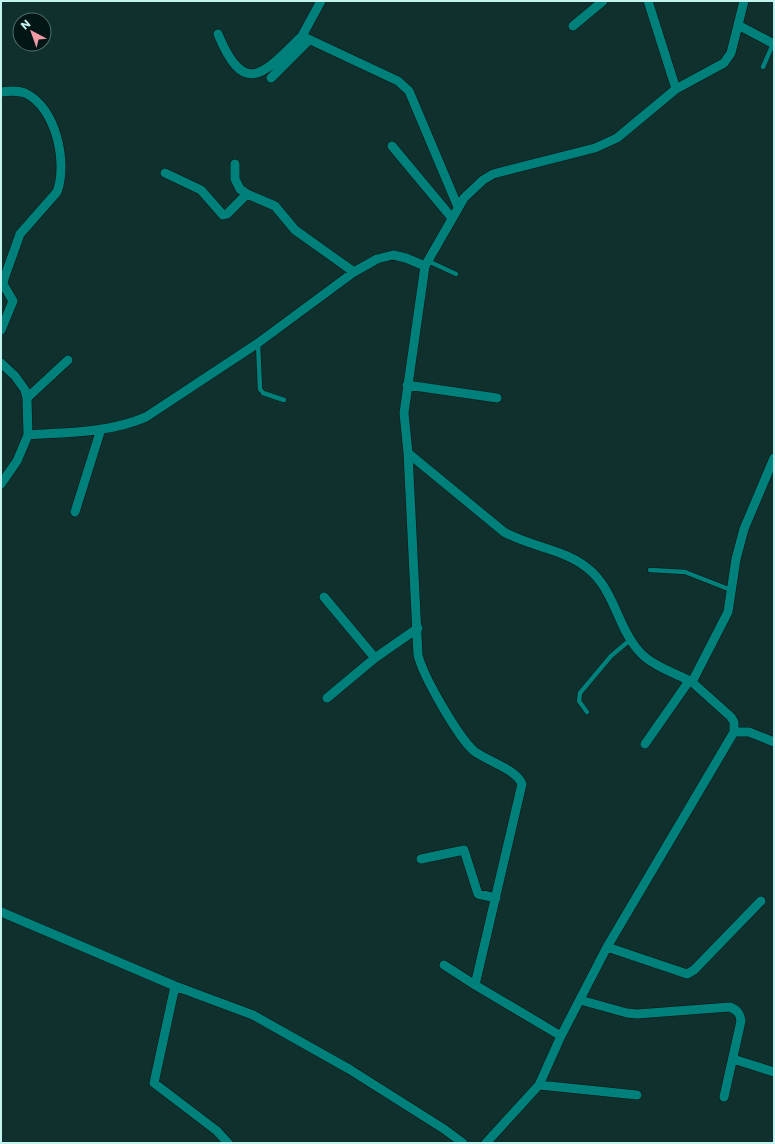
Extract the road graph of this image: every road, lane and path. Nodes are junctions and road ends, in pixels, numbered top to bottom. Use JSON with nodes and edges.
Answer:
{"nodes":[{"id":1,"x":321,"y":1,"type":"edge"},
{"id":2,"x":604,"y":1,"type":"edge"},
{"id":3,"x":648,"y":1,"type":"edge"},
{"id":4,"x":744,"y":1,"type":"edge"},
{"id":5,"x":738,"y":25,"type":"junction"},
{"id":6,"x":573,"y":26,"type":"dead end"},
{"id":7,"x":218,"y":34,"type":"dead end"},
{"id":8,"x":306,"y":38,"type":"junction"},
{"id":9,"x":774,"y":44,"type":"edge"},
{"id":10,"x":763,"y":67,"type":"dead end"},
{"id":11,"x":271,"y":78,"type":"dead end"},
{"id":12,"x":676,"y":89,"type":"junction"},
{"id":13,"x":1,"y":92,"type":"edge"},
{"id":14,"x":392,"y":146,"type":"dead end"},
{"id":15,"x":235,"y":164,"type":"dead end"},
{"id":16,"x":165,"y":173,"type":"dead end"},
{"id":17,"x":247,"y":194,"type":"junction"},
{"id":18,"x":458,"y":207,"type":"junction"},
{"id":19,"x":452,"y":218,"type":"junction"},
{"id":20,"x":426,"y":264,"type":"junction"},
{"id":21,"x":354,"y":272,"type":"junction"},
{"id":22,"x":456,"y":274,"type":"dead end"},
{"id":23,"x":1,"y":330,"type":"edge"},
{"id":24,"x":258,"y":343,"type":"junction"},
{"id":25,"x":68,"y":360,"type":"dead end"},
{"id":26,"x":1,"y":363,"type":"edge"},
{"id":27,"x":407,"y":385,"type":"junction"},
{"id":28,"x":27,"y":398,"type":"junction"},
{"id":29,"x":498,"y":398,"type":"dead end"},
{"id":30,"x":284,"y":400,"type":"dead end"},
{"id":31,"x":101,"y":429,"type":"junction"},
{"id":32,"x":28,"y":435,"type":"junction"},
{"id":33,"x":408,"y":453,"type":"junction"},
{"id":34,"x":774,"y":458,"type":"edge"},
{"id":35,"x":1,"y":484,"type":"edge"},
{"id":36,"x":75,"y":512,"type":"dead end"},
{"id":37,"x":650,"y":570,"type":"dead end"},
{"id":38,"x":731,"y":590,"type":"junction"},
{"id":39,"x":324,"y":597,"type":"dead end"},
{"id":40,"x":418,"y":628,"type":"junction"},
{"id":41,"x":630,"y":640,"type":"junction"},
{"id":42,"x":376,"y":658,"type":"junction"},
{"id":43,"x":691,"y":681,"type":"junction"},
{"id":44,"x":327,"y":698,"type":"dead end"},
{"id":45,"x":587,"y":712,"type":"dead end"},
{"id":46,"x":734,"y":732,"type":"junction"},
{"id":47,"x":774,"y":742,"type":"edge"},
{"id":48,"x":645,"y":744,"type":"dead end"},
{"id":49,"x":421,"y":859,"type":"dead end"},
{"id":50,"x":496,"y":898,"type":"junction"},
{"id":51,"x":761,"y":900,"type":"dead end"},
{"id":52,"x":1,"y":912,"type":"edge"},
{"id":53,"x":607,"y":947,"type":"junction"},
{"id":54,"x":444,"y":965,"type":"dead end"},
{"id":55,"x":175,"y":986,"type":"junction"},
{"id":56,"x":475,"y":986,"type":"junction"},
{"id":57,"x":580,"y":1000,"type":"junction"},
{"id":58,"x":561,"y":1036,"type":"junction"},
{"id":59,"x":733,"y":1059,"type":"junction"},
{"id":60,"x":774,"y":1072,"type":"edge"},
{"id":61,"x":539,"y":1085,"type":"junction"},
{"id":62,"x":637,"y":1095,"type":"dead end"},
{"id":63,"x":724,"y":1097,"type":"dead end"},
{"id":64,"x":228,"y":1143,"type":"edge"},
{"id":65,"x":463,"y":1143,"type":"edge"},
{"id":66,"x":486,"y":1143,"type":"edge"}],
"edges":[{"from":1,"to":8,"type":"street"},
{"from":2,"to":6,"type":"street"},
{"from":3,"to":12,"type":"street"},
{"from":4,"to":5,"type":"street"},
{"from":5,"to":9,"type":"street"},
{"from":5,"to":12,"type":"street"},
{"from":7,"to":8,"type":"street"},
{"from":8,"to":11,"type":"street"},
{"from":8,"to":18,"type":"street"},
{"from":9,"to":10,"type":"lane"},
{"from":12,"to":18,"type":"street"},
{"from":13,"to":23,"type":"street"},
{"from":14,"to":19,"type":"street"},
{"from":15,"to":17,"type":"street"},
{"from":16,"to":17,"type":"street"},
{"from":17,"to":21,"type":"street"},
{"from":18,"to":19,"type":"street"},
{"from":19,"to":20,"type":"street"},
{"from":20,"to":21,"type":"street"},
{"from":20,"to":22,"type":"lane"},
{"from":20,"to":27,"type":"street"},
{"from":21,"to":24,"type":"street"},
{"from":24,"to":30,"type":"lane"},
{"from":24,"to":31,"type":"street"},
{"from":25,"to":28,"type":"street"},
{"from":26,"to":28,"type":"street"},
{"from":27,"to":29,"type":"street"},
{"from":27,"to":33,"type":"street"},
{"from":28,"to":32,"type":"street"},
{"from":31,"to":32,"type":"street"},
{"from":31,"to":36,"type":"street"},
{"from":32,"to":35,"type":"street"},
{"from":33,"to":40,"type":"street"},
{"from":33,"to":41,"type":"street"},
{"from":34,"to":38,"type":"street"},
{"from":37,"to":38,"type":"lane"},
{"from":38,"to":43,"type":"street"},
{"from":39,"to":42,"type":"street"},
{"from":40,"to":42,"type":"street"},
{"from":40,"to":50,"type":"street"},
{"from":41,"to":43,"type":"street"},
{"from":41,"to":45,"type":"lane"},
{"from":42,"to":44,"type":"street"},
{"from":43,"to":46,"type":"street"},
{"from":43,"to":48,"type":"street"},
{"from":46,"to":47,"type":"street"},
{"from":46,"to":53,"type":"street"},
{"from":49,"to":50,"type":"street"},
{"from":50,"to":56,"type":"street"},
{"from":51,"to":53,"type":"street"},
{"from":52,"to":55,"type":"street"},
{"from":53,"to":57,"type":"street"},
{"from":54,"to":56,"type":"street"},
{"from":55,"to":64,"type":"street"},
{"from":55,"to":65,"type":"street"},
{"from":56,"to":58,"type":"street"},
{"from":57,"to":58,"type":"street"},
{"from":57,"to":59,"type":"street"},
{"from":58,"to":61,"type":"street"},
{"from":59,"to":60,"type":"street"},
{"from":59,"to":63,"type":"street"},
{"from":61,"to":62,"type":"street"},
{"from":61,"to":66,"type":"street"}]}
